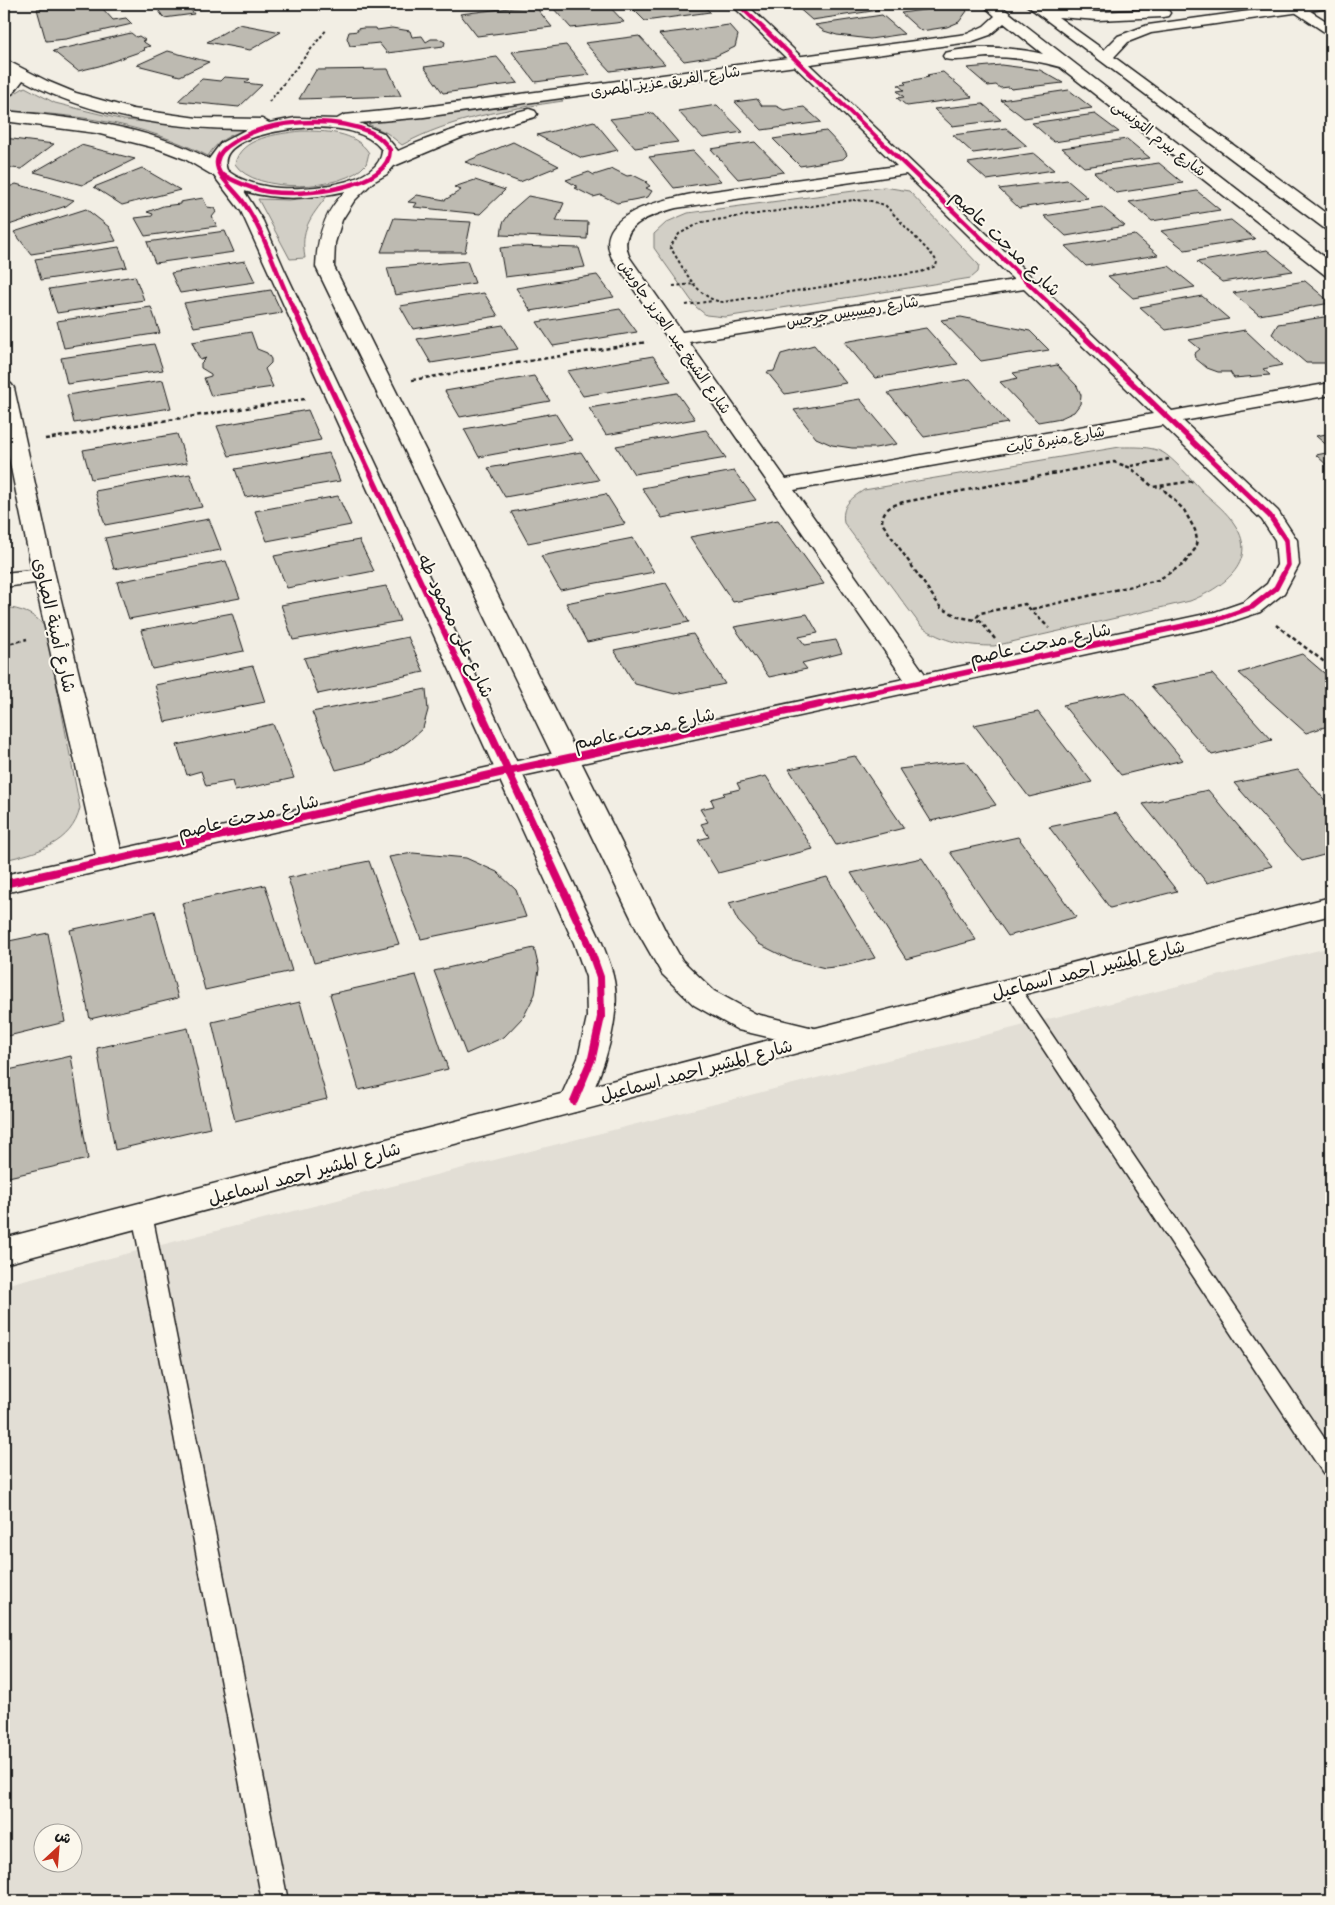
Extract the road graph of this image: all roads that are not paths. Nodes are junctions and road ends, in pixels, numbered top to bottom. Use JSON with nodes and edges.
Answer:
{"nodes":[{"id":1,"x":324,"y":4,"type":"edge"},
{"id":2,"x":364,"y":4,"type":"edge"},
{"id":3,"x":738,"y":4,"type":"edge"},
{"id":4,"x":989,"y":4,"type":"edge"},
{"id":5,"x":1229,"y":4,"type":"edge"},
{"id":6,"x":1329,"y":4,"type":"edge"},
{"id":7,"x":345,"y":5,"type":"edge"},
{"id":8,"x":1294,"y":6,"type":"edge"},
{"id":9,"x":1037,"y":7,"type":"edge"},
{"id":10,"x":1003,"y":15,"type":"junction"},
{"id":11,"x":1331,"y":30,"type":"edge"},
{"id":12,"x":937,"y":58,"type":"dead end"},
{"id":13,"x":1106,"y":58,"type":"junction"},
{"id":14,"x":1066,"y":64,"type":"junction"},
{"id":15,"x":8,"y":66,"type":"edge"},
{"id":16,"x":808,"y":72,"type":"junction"},
{"id":17,"x":4,"y":93,"type":"edge"},
{"id":18,"x":663,"y":95,"type":"dead end"},
{"id":19,"x":624,"y":100,"type":"dead end"},
{"id":20,"x":594,"y":104,"type":"dead end"},
{"id":21,"x":4,"y":116,"type":"edge"},
{"id":22,"x":317,"y":122,"type":"junction"},
{"id":23,"x":291,"y":124,"type":"junction"},
{"id":24,"x":389,"y":162,"type":"junction"},
{"id":25,"x":909,"y":169,"type":"junction"},
{"id":26,"x":222,"y":173,"type":"junction"},
{"id":27,"x":369,"y":178,"type":"junction"},
{"id":28,"x":1331,"y":225,"type":"edge"},
{"id":29,"x":1331,"y":271,"type":"edge"},
{"id":30,"x":1028,"y":283,"type":"junction"},
{"id":31,"x":676,"y":338,"type":"junction"},
{"id":32,"x":4,"y":388,"type":"edge"},
{"id":33,"x":1331,"y":389,"type":"edge"},
{"id":34,"x":1168,"y":418,"type":"junction"},
{"id":35,"x":781,"y":486,"type":"junction"},
{"id":36,"x":44,"y":575,"type":"junction"},
{"id":37,"x":4,"y":580,"type":"edge"},
{"id":38,"x":919,"y":683,"type":"junction"},
{"id":39,"x":567,"y":758,"type":"junction"},
{"id":40,"x":508,"y":771,"type":"junction"},
{"id":41,"x":111,"y":861,"type":"junction"},
{"id":42,"x":4,"y":884,"type":"edge"},
{"id":43,"x":1331,"y":906,"type":"edge"},
{"id":44,"x":1011,"y":987,"type":"junction"},
{"id":45,"x":816,"y":1038,"type":"junction"},
{"id":46,"x":574,"y":1101,"type":"junction"},
{"id":47,"x":142,"y":1214,"type":"junction"},
{"id":48,"x":4,"y":1251,"type":"edge"},
{"id":49,"x":1331,"y":1466,"type":"edge"},
{"id":50,"x":275,"y":1901,"type":"edge"}],
"edges":[{"from":1,"to":7,"type":"street"},
{"from":2,"to":7,"type":"street"},
{"from":3,"to":16,"type":"street","name":"شارع مدحت عاصم"},
{"from":4,"to":10,"type":"street","name":"شارع بيرم التونسى"},
{"from":5,"to":9,"type":"street"},
{"from":6,"to":8,"type":"street"},
{"from":8,"to":11,"type":"street"},
{"from":8,"to":13,"type":"street"},
{"from":9,"to":13,"type":"street","name":"شارع بيرم التونسى"},
{"from":10,"to":14,"type":"street","name":"شارع بيرم التونسى"},
{"from":10,"to":16,"type":"street","name":"شارع الفريق عزيز المصرى"},
{"from":12,"to":14,"type":"street"},
{"from":13,"to":28,"type":"street","name":"شارع بيرم التونسى"},
{"from":14,"to":29,"type":"street","name":"شارع بيرم التونسى"},
{"from":15,"to":17,"type":"street"},
{"from":15,"to":23,"type":"street"},
{"from":16,"to":22,"type":"street","name":"شارع الفريق عزيز المصرى"},
{"from":16,"to":25,"type":"street","name":"شارع مدحت عاصم"},
{"from":18,"to":19,"type":"street","name":"شارع الفريق عزيز المصرى"},
{"from":20,"to":24,"type":"street","name":"شارع الفريق عزيز المصرى"},
{"from":21,"to":26,"type":"street"},
{"from":22,"to":23,"type":"street"},
{"from":22,"to":24,"type":"street"},
{"from":23,"to":26,"type":"street"},
{"from":24,"to":27,"type":"street","name":"شارع الفريق عزيز المصرى"},
{"from":25,"to":30,"type":"street","name":"شارع مدحت عاصم"},
{"from":25,"to":31,"type":"street","name":"شارع الشيخ عبد العزيز جاويش"},
{"from":26,"to":27,"type":"street"},
{"from":26,"to":40,"type":"street","name":"شارع على محمود طه"},
{"from":27,"to":39,"type":"street"},
{"from":30,"to":31,"type":"street","name":"شارع رمسيس جرجس"},
{"from":30,"to":34,"type":"street","name":"شارع مدحت عاصم"},
{"from":31,"to":35,"type":"street","name":"شارع الشيخ عبد العزيز جاويش"},
{"from":32,"to":36,"type":"street","name":"شارع أمينة الصاوى"},
{"from":33,"to":34,"type":"street","name":"شارع منيرة ثابت"},
{"from":34,"to":35,"type":"street","name":"شارع منيرة ثابت"},
{"from":34,"to":38,"type":"street","name":"شارع مدحت عاصم"},
{"from":35,"to":38,"type":"street","name":"شارع الشيخ عبد العزيز جاويش"},
{"from":36,"to":37,"type":"street"},
{"from":36,"to":41,"type":"street","name":"شارع أمينة الصاوى"},
{"from":38,"to":39,"type":"street","name":"شارع مدحت عاصم"},
{"from":39,"to":40,"type":"street","name":"شارع مدحت عاصم"},
{"from":39,"to":45,"type":"street"},
{"from":40,"to":41,"type":"street","name":"شارع مدحت عاصم"},
{"from":40,"to":46,"type":"street","name":"شارع على محمود طه"},
{"from":41,"to":42,"type":"street","name":"شارع مدحت عاصم"},
{"from":43,"to":44,"type":"street","name":"شارع المشير احمد اسماعيل"},
{"from":44,"to":45,"type":"street","name":"شارع المشير احمد اسماعيل"},
{"from":44,"to":49,"type":"lane"},
{"from":45,"to":46,"type":"street","name":"شارع المشير احمد اسماعيل"},
{"from":46,"to":47,"type":"street","name":"شارع المشير احمد اسماعيل"},
{"from":47,"to":48,"type":"street","name":"شارع المشير احمد اسماعيل"},
{"from":47,"to":50,"type":"lane"}]}
